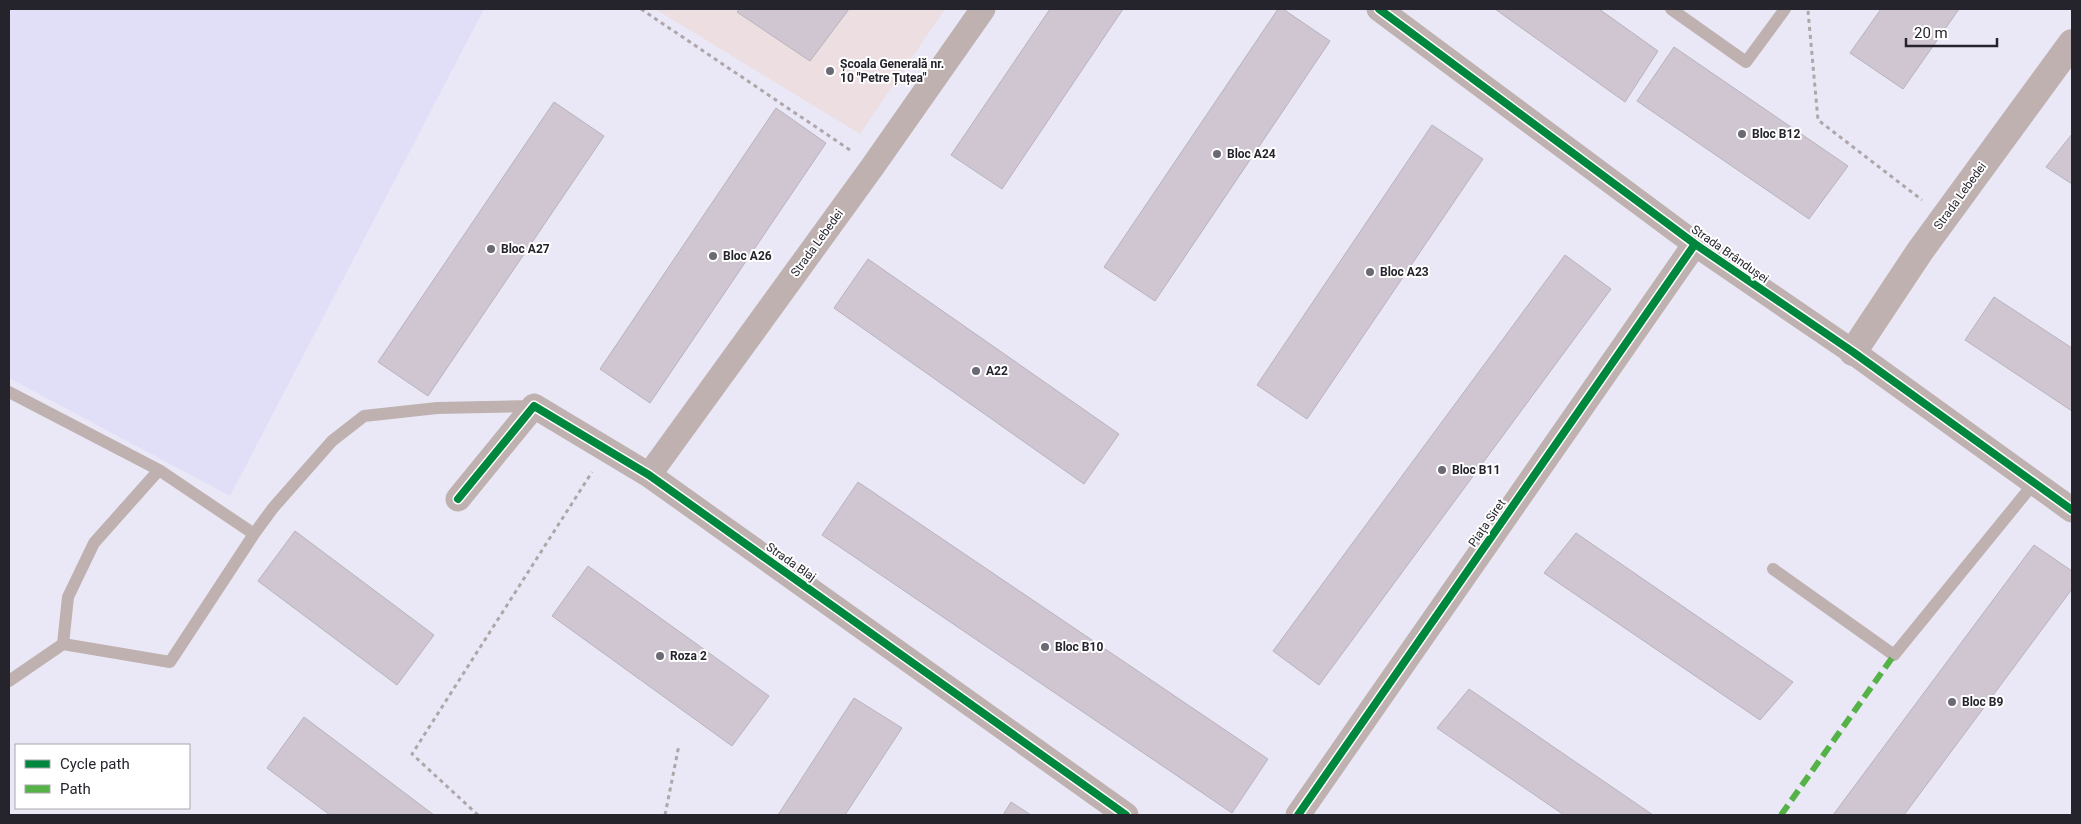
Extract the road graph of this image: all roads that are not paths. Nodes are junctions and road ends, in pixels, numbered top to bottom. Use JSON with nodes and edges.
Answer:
{"nodes":[{"id":1,"x":983,"y":9,"type":"edge"},
{"id":2,"x":1379,"y":9,"type":"edge"},
{"id":3,"x":1671,"y":9,"type":"edge"},
{"id":4,"x":1785,"y":9,"type":"edge"},
{"id":5,"x":2072,"y":43,"type":"edge"},
{"id":6,"x":1695,"y":244,"type":"junction"},
{"id":7,"x":1853,"y":352,"type":"junction"},
{"id":8,"x":9,"y":392,"type":"edge"},
{"id":9,"x":534,"y":406,"type":"junction"},
{"id":10,"x":159,"y":470,"type":"junction"},
{"id":11,"x":649,"y":475,"type":"junction"},
{"id":12,"x":2034,"y":483,"type":"junction"},
{"id":13,"x":458,"y":499,"type":"dead end"},
{"id":14,"x":2072,"y":510,"type":"edge"},
{"id":15,"x":254,"y":534,"type":"junction"},
{"id":16,"x":1774,"y":569,"type":"dead end"},
{"id":17,"x":63,"y":644,"type":"junction"},
{"id":18,"x":9,"y":681,"type":"edge"},
{"id":19,"x":1126,"y":815,"type":"edge"},
{"id":20,"x":1298,"y":815,"type":"edge"}],
"edges":[{"from":1,"to":11,"type":"street","name":"Strada Lebedei"},
{"from":2,"to":6,"type":"street","name":"Strada Brândușei"},
{"from":3,"to":4,"type":"lane"},
{"from":5,"to":7,"type":"street","name":"Strada Lebedei"},
{"from":6,"to":7,"type":"street","name":"Strada Brândușei"},
{"from":6,"to":20,"type":"street","name":"Piața Siret"},
{"from":7,"to":12,"type":"street","name":"Strada Brândușei"},
{"from":8,"to":10,"type":"lane"},
{"from":9,"to":11,"type":"street","name":"Strada Blaj"},
{"from":9,"to":13,"type":"street"},
{"from":9,"to":15,"type":"lane"},
{"from":10,"to":15,"type":"lane"},
{"from":10,"to":17,"type":"lane"},
{"from":11,"to":19,"type":"street","name":"Strada Blaj"},
{"from":12,"to":14,"type":"street","name":"Strada Brândușei"},
{"from":12,"to":16,"type":"lane"},
{"from":15,"to":17,"type":"lane"},
{"from":17,"to":18,"type":"lane"}]}
